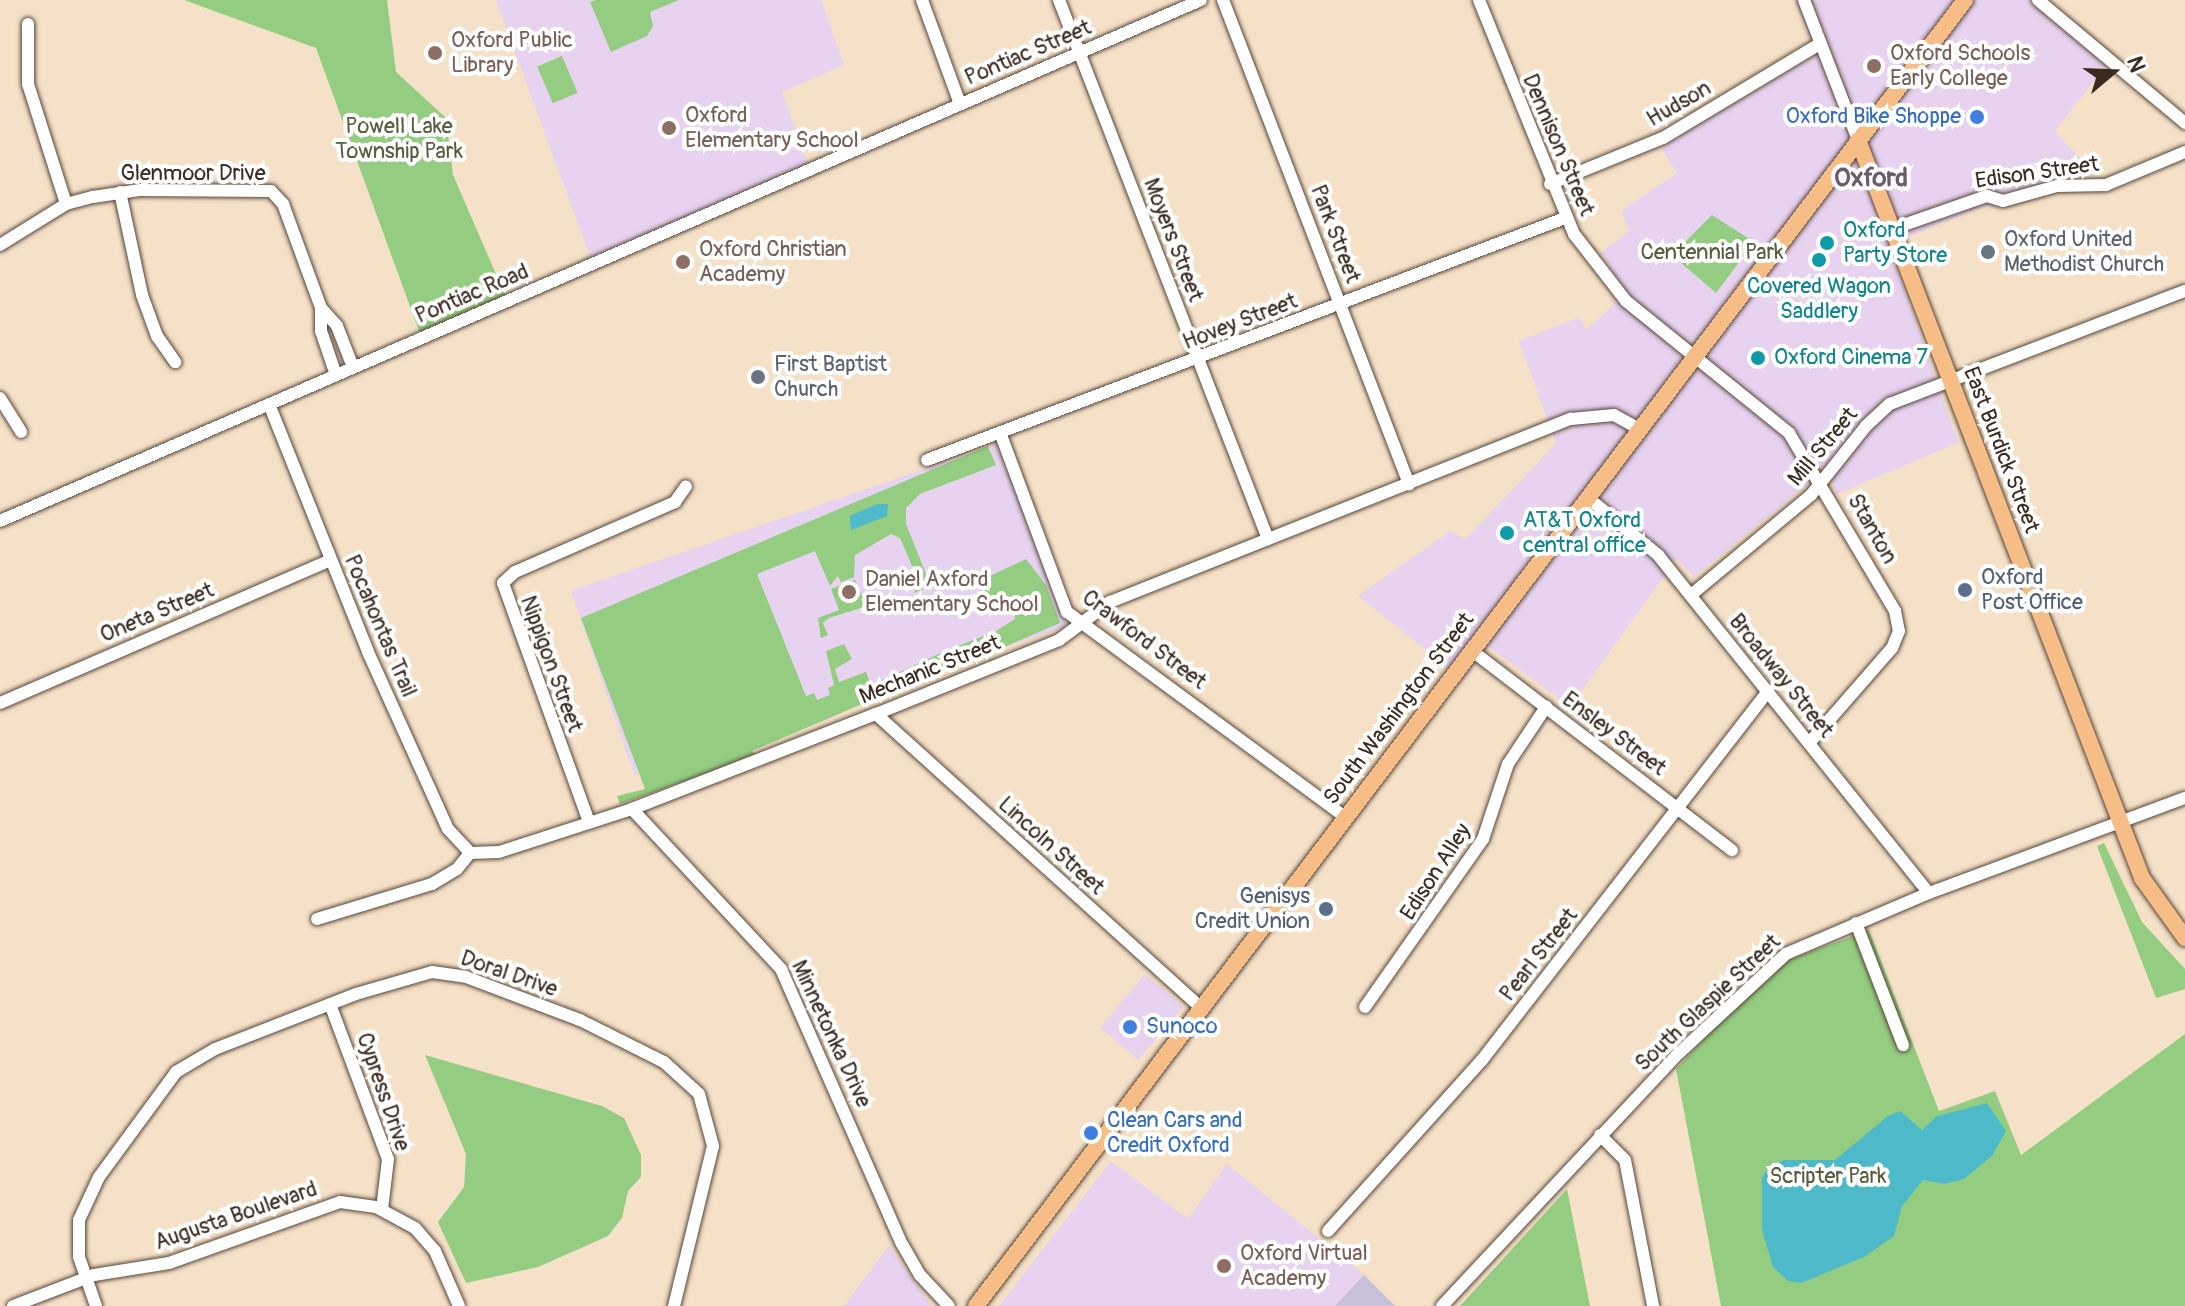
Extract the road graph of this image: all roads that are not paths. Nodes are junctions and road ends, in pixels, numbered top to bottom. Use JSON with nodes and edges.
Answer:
{"nodes":[{"id":1,"x":922,"y":0,"type":"edge"},
{"id":2,"x":1059,"y":0,"type":"edge"},
{"id":3,"x":1201,"y":0,"type":"edge"},
{"id":4,"x":1223,"y":0,"type":"edge"},
{"id":5,"x":1479,"y":0,"type":"edge"},
{"id":6,"x":1804,"y":0,"type":"edge"},
{"id":7,"x":1965,"y":0,"type":"edge"},
{"id":8,"x":2038,"y":0,"type":"edge"},
{"id":9,"x":28,"y":24,"type":"dead end"},
{"id":10,"x":1821,"y":43,"type":"junction"},
{"id":11,"x":1079,"y":53,"type":"junction"},
{"id":12,"x":960,"y":104,"type":"junction"},
{"id":13,"x":2185,"y":123,"type":"edge"},
{"id":14,"x":1858,"y":140,"type":"junction"},
{"id":15,"x":2185,"y":152,"type":"edge"},
{"id":16,"x":1550,"y":184,"type":"junction"},
{"id":17,"x":120,"y":192,"type":"junction"},
{"id":18,"x":66,"y":204,"type":"junction"},
{"id":19,"x":1565,"y":218,"type":"junction"},
{"id":20,"x":1892,"y":229,"type":"junction"},
{"id":21,"x":0,"y":245,"type":"edge"},
{"id":22,"x":2185,"y":291,"type":"edge"},
{"id":23,"x":1341,"y":305,"type":"junction"},
{"id":24,"x":321,"y":308,"type":"junction"},
{"id":25,"x":1693,"y":358,"type":"junction"},
{"id":26,"x":1198,"y":359,"type":"junction"},
{"id":27,"x":175,"y":362,"type":"dead end"},
{"id":28,"x":353,"y":367,"type":"junction"},
{"id":29,"x":336,"y":375,"type":"junction"},
{"id":30,"x":1950,"y":380,"type":"junction"},
{"id":31,"x":0,"y":398,"type":"edge"},
{"id":32,"x":269,"y":404,"type":"junction"},
{"id":33,"x":1639,"y":429,"type":"junction"},
{"id":34,"x":21,"y":432,"type":"dead end"},
{"id":35,"x":1001,"y":435,"type":"junction"},
{"id":36,"x":927,"y":460,"type":"dead end"},
{"id":37,"x":1409,"y":484,"type":"junction"},
{"id":38,"x":1822,"y":484,"type":"junction"},
{"id":39,"x":686,"y":486,"type":"dead end"},
{"id":40,"x":1587,"y":497,"type":"junction"},
{"id":41,"x":0,"y":521,"type":"edge"},
{"id":42,"x":1268,"y":539,"type":"junction"},
{"id":43,"x":330,"y":560,"type":"junction"},
{"id":44,"x":1691,"y":595,"type":"junction"},
{"id":45,"x":1084,"y":623,"type":"junction"},
{"id":46,"x":1471,"y":650,"type":"junction"},
{"id":47,"x":1768,"y":691,"type":"junction"},
{"id":48,"x":0,"y":703,"type":"edge"},
{"id":49,"x":1546,"y":707,"type":"junction"},
{"id":50,"x":876,"y":714,"type":"junction"},
{"id":51,"x":1809,"y":743,"type":"junction"},
{"id":52,"x":2185,"y":798,"type":"edge"},
{"id":53,"x":632,"y":809,"type":"junction"},
{"id":54,"x":1679,"y":809,"type":"junction"},
{"id":55,"x":1345,"y":817,"type":"junction"},
{"id":56,"x":589,"y":822,"type":"junction"},
{"id":57,"x":2120,"y":822,"type":"junction"},
{"id":58,"x":1732,"y":850,"type":"dead end"},
{"id":59,"x":470,"y":853,"type":"junction"},
{"id":60,"x":1929,"y":893,"type":"junction"},
{"id":61,"x":317,"y":919,"type":"dead end"},
{"id":62,"x":1856,"y":923,"type":"junction"},
{"id":63,"x":2185,"y":938,"type":"edge"},
{"id":64,"x":330,"y":1004,"type":"junction"},
{"id":65,"x":1200,"y":1007,"type":"junction"},
{"id":66,"x":1365,"y":1007,"type":"dead end"},
{"id":67,"x":1903,"y":1045,"type":"dead end"},
{"id":68,"x":1600,"y":1135,"type":"junction"},
{"id":69,"x":382,"y":1209,"type":"junction"},
{"id":70,"x":1328,"y":1231,"type":"dead end"},
{"id":71,"x":85,"y":1278,"type":"junction"},
{"id":72,"x":13,"y":1306,"type":"edge"},
{"id":73,"x":96,"y":1306,"type":"edge"},
{"id":74,"x":459,"y":1306,"type":"edge"},
{"id":75,"x":674,"y":1306,"type":"edge"},
{"id":76,"x":949,"y":1306,"type":"edge"},
{"id":77,"x":976,"y":1306,"type":"edge"},
{"id":78,"x":1442,"y":1306,"type":"edge"},
{"id":79,"x":1653,"y":1306,"type":"edge"}],
"edges":[{"from":1,"to":12,"type":"street"},
{"from":2,"to":11,"type":"street","name":"Moyers Street"},
{"from":3,"to":11,"type":"street","name":"Pontiac Street"},
{"from":4,"to":23,"type":"street","name":"Park Street"},
{"from":5,"to":16,"type":"street","name":"Dennison Street"},
{"from":6,"to":10,"type":"street"},
{"from":7,"to":14,"type":"main road","name":"South Washington Street"},
{"from":8,"to":13,"type":"street"},
{"from":9,"to":18,"type":"street"},
{"from":10,"to":14,"type":"street"},
{"from":10,"to":16,"type":"street","name":"Hudson"},
{"from":11,"to":12,"type":"street","name":"Pontiac Street"},
{"from":11,"to":26,"type":"street","name":"Moyers Street"},
{"from":12,"to":28,"type":"street","name":"Pontiac Road"},
{"from":14,"to":20,"type":"main road","name":"East Burdick Street"},
{"from":14,"to":25,"type":"main road","name":"South Washington Street"},
{"from":15,"to":20,"type":"street","name":"Edison Street"},
{"from":16,"to":19,"type":"street","name":"Dennison Street"},
{"from":17,"to":18,"type":"street","name":"Glenmoor Drive"},
{"from":17,"to":24,"type":"street","name":"Glenmoor Drive"},
{"from":17,"to":27,"type":"street"},
{"from":18,"to":21,"type":"street","name":"Glenmoor Drive"},
{"from":19,"to":23,"type":"street","name":"Hovey Street"},
{"from":19,"to":25,"type":"street","name":"Dennison Street"},
{"from":20,"to":30,"type":"main road","name":"East Burdick Street"},
{"from":22,"to":30,"type":"street","name":"Mill Street"},
{"from":23,"to":26,"type":"street","name":"Hovey Street"},
{"from":23,"to":37,"type":"street","name":"Park Street"},
{"from":24,"to":28,"type":"street","name":"Glenmoor Drive"},
{"from":24,"to":29,"type":"street","name":"Glenmoor Drive"},
{"from":25,"to":33,"type":"main road","name":"South Washington Street"},
{"from":25,"to":38,"type":"street","name":"Stanton"},
{"from":26,"to":35,"type":"street","name":"Hovey Street"},
{"from":26,"to":42,"type":"street","name":"Moyers Street"},
{"from":28,"to":29,"type":"street","name":"Pontiac Road"},
{"from":29,"to":32,"type":"street","name":"Pontiac Road"},
{"from":30,"to":38,"type":"street","name":"Mill Street"},
{"from":30,"to":57,"type":"main road","name":"East Burdick Street"},
{"from":31,"to":34,"type":"street"},
{"from":32,"to":41,"type":"street","name":"Pontiac Road"},
{"from":32,"to":43,"type":"street","name":"Pocahontas Trail"},
{"from":33,"to":37,"type":"street","name":"Mechanic Street"},
{"from":33,"to":40,"type":"main road","name":"South Washington Street"},
{"from":35,"to":36,"type":"street","name":"Hovey Street"},
{"from":35,"to":45,"type":"street","name":"Crawford Street"},
{"from":37,"to":42,"type":"street","name":"Mechanic Street"},
{"from":38,"to":44,"type":"street","name":"Mill Street"},
{"from":38,"to":51,"type":"street","name":"Stanton"},
{"from":39,"to":56,"type":"street","name":"Nippigon Street"},
{"from":40,"to":44,"type":"street","name":"Broadway Street"},
{"from":40,"to":46,"type":"main road","name":"South Washington Street"},
{"from":42,"to":45,"type":"street","name":"Mechanic Street"},
{"from":43,"to":48,"type":"street","name":"Oneta Street"},
{"from":43,"to":59,"type":"street","name":"Pocahontas Trail"},
{"from":44,"to":47,"type":"street","name":"Broadway Street"},
{"from":45,"to":50,"type":"street","name":"Mechanic Street"},
{"from":45,"to":55,"type":"street","name":"Crawford Street"},
{"from":46,"to":49,"type":"street","name":"Ensley Street"},
{"from":46,"to":55,"type":"main road","name":"South Washington Street"},
{"from":47,"to":51,"type":"street","name":"Broadway Street"},
{"from":47,"to":54,"type":"street","name":"Pearl Street"},
{"from":49,"to":54,"type":"street","name":"Ensley Street"},
{"from":49,"to":66,"type":"street","name":"Edison Alley"},
{"from":50,"to":53,"type":"street","name":"Mechanic Street"},
{"from":50,"to":65,"type":"street","name":"Lincoln Street"},
{"from":51,"to":60,"type":"street","name":"Broadway Street"},
{"from":52,"to":57,"type":"street","name":"South Glaspie Street"},
{"from":53,"to":56,"type":"street","name":"Mechanic Street"},
{"from":53,"to":76,"type":"street","name":"Minnetonka Drive"},
{"from":54,"to":58,"type":"street","name":"Ensley Street"},
{"from":54,"to":70,"type":"street","name":"Pearl Street"},
{"from":55,"to":65,"type":"main road","name":"South Washington Street"},
{"from":56,"to":59,"type":"street","name":"Mechanic Street"},
{"from":57,"to":60,"type":"street","name":"South Glaspie Street"},
{"from":57,"to":63,"type":"main road","name":"East Burdick Street"},
{"from":59,"to":61,"type":"street"},
{"from":60,"to":62,"type":"street","name":"South Glaspie Street"},
{"from":62,"to":67,"type":"street"},
{"from":62,"to":68,"type":"street","name":"South Glaspie Street"},
{"from":64,"to":69,"type":"street","name":"Cypress Drive"},
{"from":64,"to":71,"type":"street","name":"Doral Drive"},
{"from":64,"to":75,"type":"street","name":"Doral Drive"},
{"from":65,"to":77,"type":"main road","name":"South Washington Street"},
{"from":68,"to":78,"type":"street","name":"South Glaspie Street"},
{"from":68,"to":79,"type":"street"},
{"from":69,"to":71,"type":"street","name":"Augusta Boulevard"},
{"from":69,"to":74,"type":"street"},
{"from":71,"to":72,"type":"street","name":"Augusta Boulevard"},
{"from":71,"to":73,"type":"street","name":"Doral Drive"}]}
